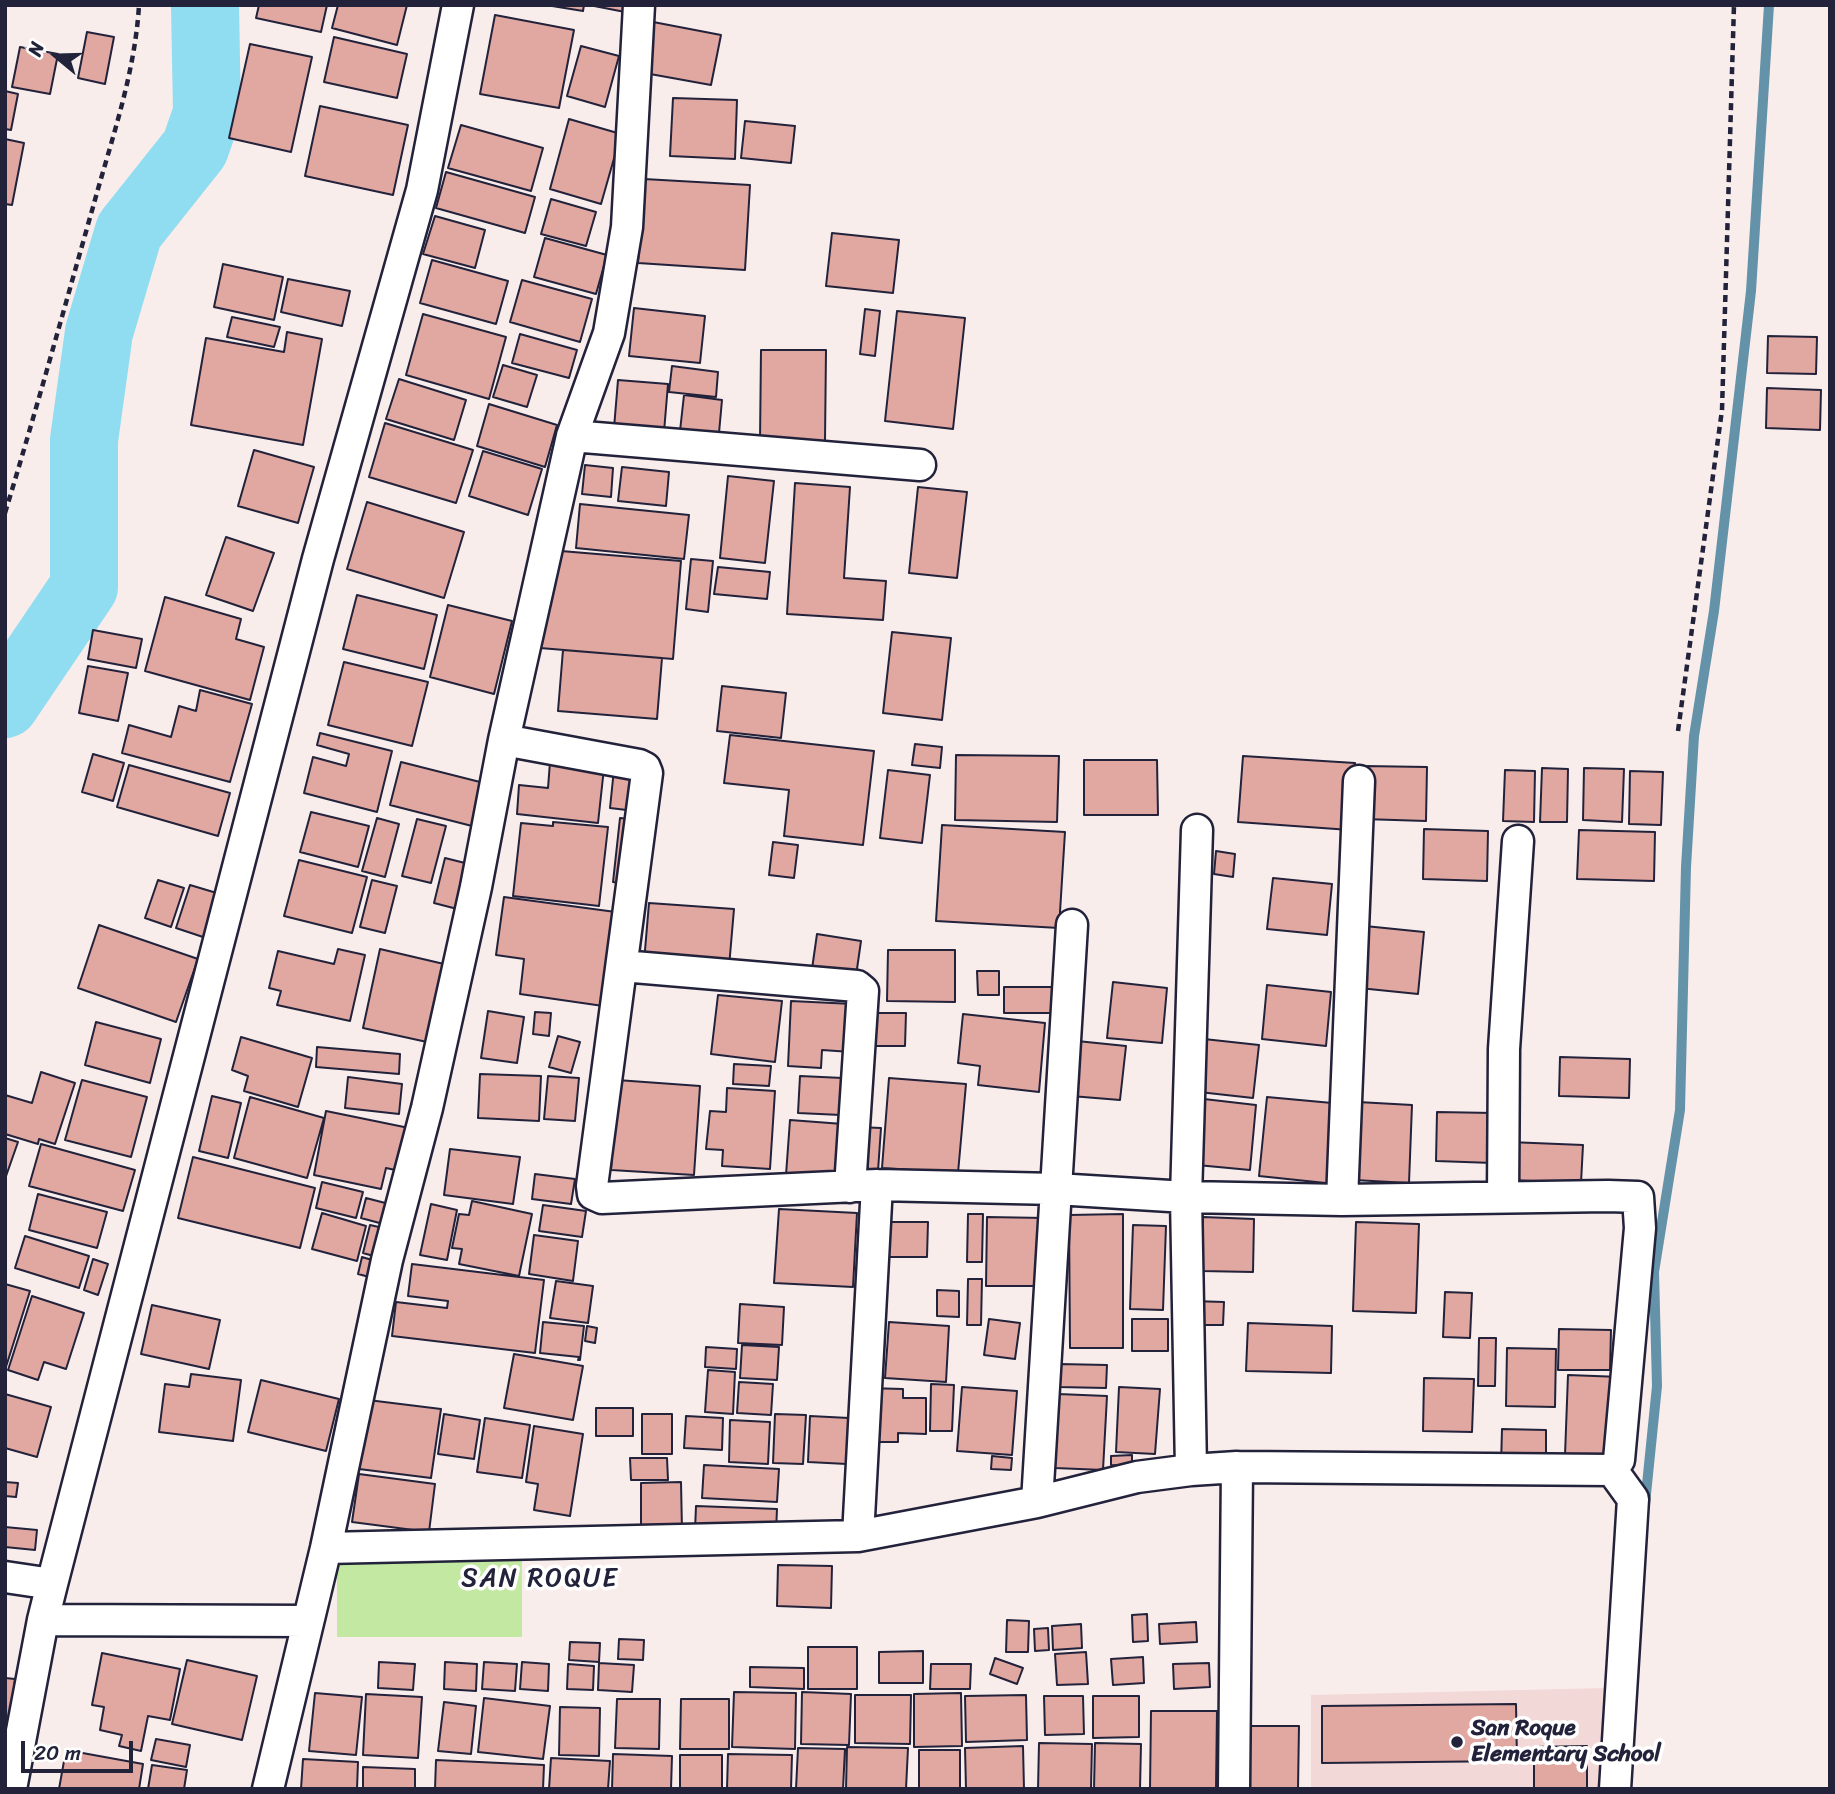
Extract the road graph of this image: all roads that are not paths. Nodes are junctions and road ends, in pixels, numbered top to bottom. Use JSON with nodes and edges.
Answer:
{"nodes":[{"id":1,"x":458,"y":5,"type":"edge"},
{"id":2,"x":639,"y":5,"type":"edge"},
{"id":3,"x":572,"y":436,"type":"junction"},
{"id":4,"x":920,"y":465,"type":"dead end"},
{"id":5,"x":504,"y":740,"type":"junction"},
{"id":6,"x":1359,"y":781,"type":"dead end"},
{"id":7,"x":1197,"y":830,"type":"dead end"},
{"id":8,"x":1518,"y":841,"type":"dead end"},
{"id":9,"x":1072,"y":925,"type":"dead end"},
{"id":10,"x":622,"y":966,"type":"junction"},
{"id":11,"x":864,"y":1186,"type":"junction"},
{"id":12,"x":1056,"y":1189,"type":"junction"},
{"id":13,"x":1186,"y":1197,"type":"junction"},
{"id":14,"x":1503,"y":1197,"type":"junction"},
{"id":15,"x":1342,"y":1200,"type":"junction"},
{"id":16,"x":1237,"y":1466,"type":"junction"},
{"id":17,"x":1191,"y":1470,"type":"junction"},
{"id":18,"x":1612,"y":1470,"type":"junction"},
{"id":19,"x":1037,"y":1502,"type":"junction"},
{"id":20,"x":858,"y":1536,"type":"junction"},
{"id":21,"x":326,"y":1548,"type":"junction"},
{"id":22,"x":5,"y":1577,"type":"edge"},
{"id":23,"x":52,"y":1584,"type":"junction"},
{"id":24,"x":43,"y":1620,"type":"junction"},
{"id":25,"x":308,"y":1621,"type":"junction"},
{"id":26,"x":11,"y":1789,"type":"edge"},
{"id":27,"x":268,"y":1789,"type":"edge"},
{"id":28,"x":1234,"y":1789,"type":"edge"},
{"id":29,"x":1615,"y":1789,"type":"edge"}],
"edges":[{"from":1,"to":23,"type":"street"},
{"from":2,"to":3,"type":"street"},
{"from":3,"to":4,"type":"street"},
{"from":3,"to":5,"type":"street"},
{"from":5,"to":10,"type":"street"},
{"from":5,"to":21,"type":"street"},
{"from":6,"to":15,"type":"street"},
{"from":7,"to":13,"type":"street"},
{"from":8,"to":14,"type":"street"},
{"from":9,"to":12,"type":"street"},
{"from":10,"to":11,"type":"street"},
{"from":10,"to":11,"type":"street"},
{"from":11,"to":12,"type":"street"},
{"from":11,"to":20,"type":"street"},
{"from":12,"to":13,"type":"street"},
{"from":12,"to":19,"type":"street"},
{"from":13,"to":15,"type":"street"},
{"from":13,"to":17,"type":"street"},
{"from":14,"to":15,"type":"street"},
{"from":14,"to":18,"type":"street"},
{"from":16,"to":17,"type":"street"},
{"from":16,"to":18,"type":"street"},
{"from":16,"to":28,"type":"street"},
{"from":17,"to":19,"type":"street"},
{"from":18,"to":29,"type":"street"},
{"from":19,"to":20,"type":"street"},
{"from":20,"to":21,"type":"street"},
{"from":21,"to":25,"type":"street"},
{"from":22,"to":23,"type":"street"},
{"from":23,"to":24,"type":"street"},
{"from":24,"to":25,"type":"street"},
{"from":24,"to":26,"type":"street"},
{"from":25,"to":27,"type":"street"}]}
